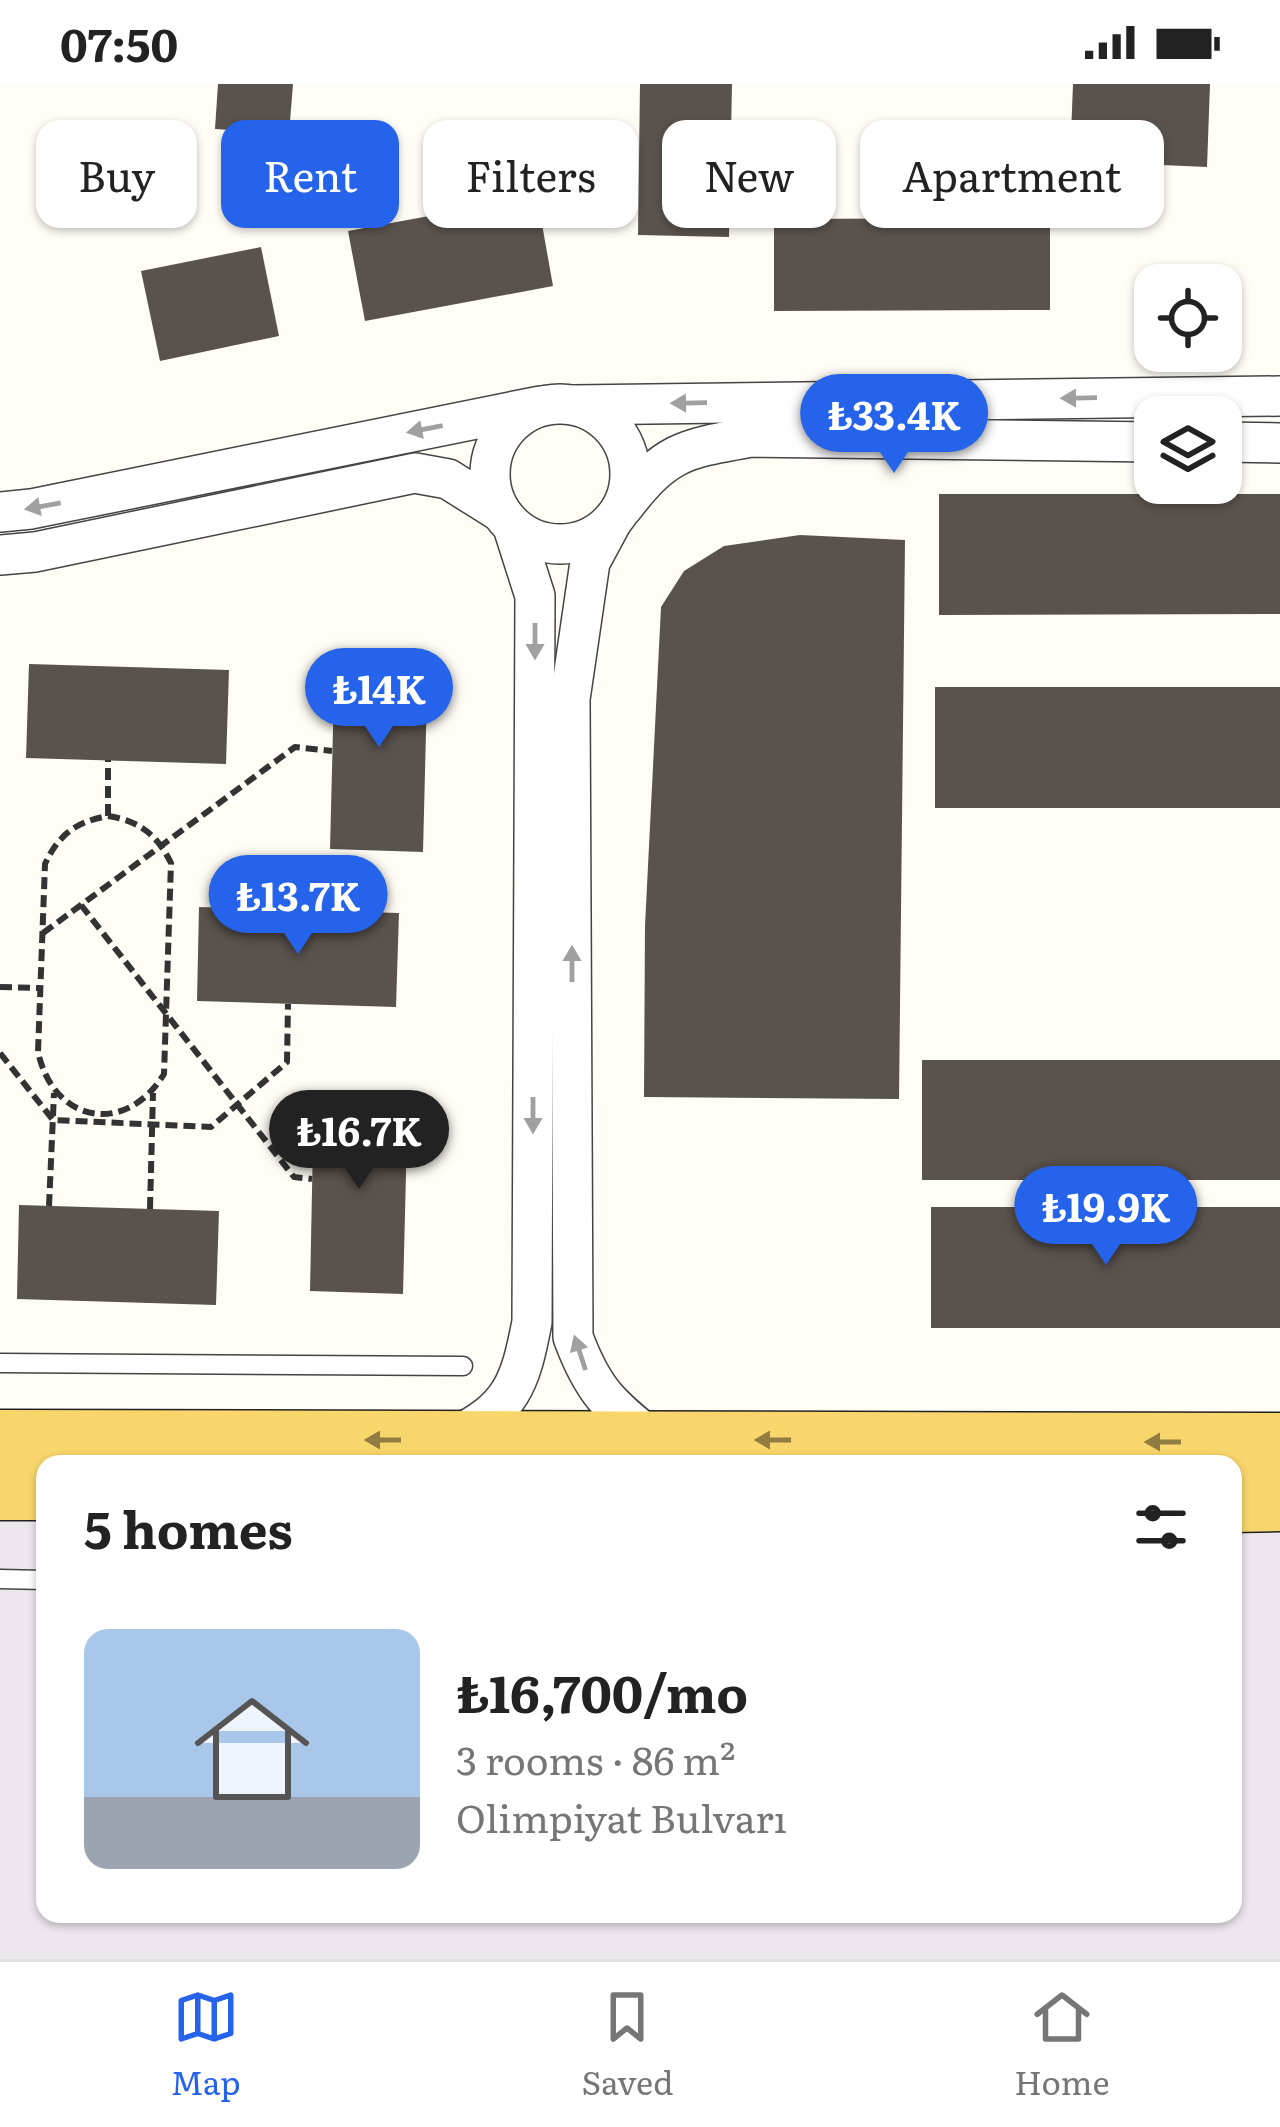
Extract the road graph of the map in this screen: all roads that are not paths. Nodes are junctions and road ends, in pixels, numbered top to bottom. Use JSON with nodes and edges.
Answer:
{"nodes":[{"id":1,"x":1280,"y":396,"type":"edge"},
{"id":2,"x":557,"y":405,"type":"junction"},
{"id":3,"x":1134,"y":442,"type":"edge"},
{"id":4,"x":1242,"y":442,"type":"edge"},
{"id":5,"x":1280,"y":443,"type":"edge"},
{"id":6,"x":0,"y":512,"type":"edge"},
{"id":7,"x":617,"y":515,"type":"junction"},
{"id":8,"x":506,"y":519,"type":"junction"},
{"id":9,"x":0,"y":555,"type":"edge"},
{"id":10,"x":0,"y":1363,"type":"edge"},
{"id":11,"x":463,"y":1366,"type":"dead end"},
{"id":12,"x":0,"y":1440,"type":"edge"},
{"id":13,"x":447,"y":1440,"type":"junction"},
{"id":14,"x":653,"y":1440,"type":"junction"},
{"id":15,"x":1280,"y":1443,"type":"edge"},
{"id":16,"x":0,"y":1490,"type":"edge"},
{"id":17,"x":36,"y":1490,"type":"edge"},
{"id":18,"x":1280,"y":1501,"type":"edge"},
{"id":19,"x":1242,"y":1502,"type":"edge"},
{"id":20,"x":0,"y":1579,"type":"edge"},
{"id":21,"x":36,"y":1580,"type":"edge"}],
"edges":[{"from":1,"to":2,"type":"street","one_way":true},
{"from":2,"to":6,"type":"street","one_way":true},
{"from":2,"to":7,"type":"street"},
{"from":2,"to":8,"type":"street"},
{"from":3,"to":7,"type":"street"},
{"from":4,"to":5,"type":"street"},
{"from":7,"to":8,"type":"street"},
{"from":14,"to":7,"type":"street","one_way":true},
{"from":8,"to":9,"type":"street"},
{"from":8,"to":13,"type":"street","one_way":true},
{"from":10,"to":11,"type":"lane"},
{"from":13,"to":12,"type":"main road","one_way":true},
{"from":13,"to":14,"type":"main road"},
{"from":15,"to":14,"type":"main road","one_way":true},
{"from":16,"to":17,"type":"main road"},
{"from":18,"to":19,"type":"main road"},
{"from":20,"to":21,"type":"lane"}]}
